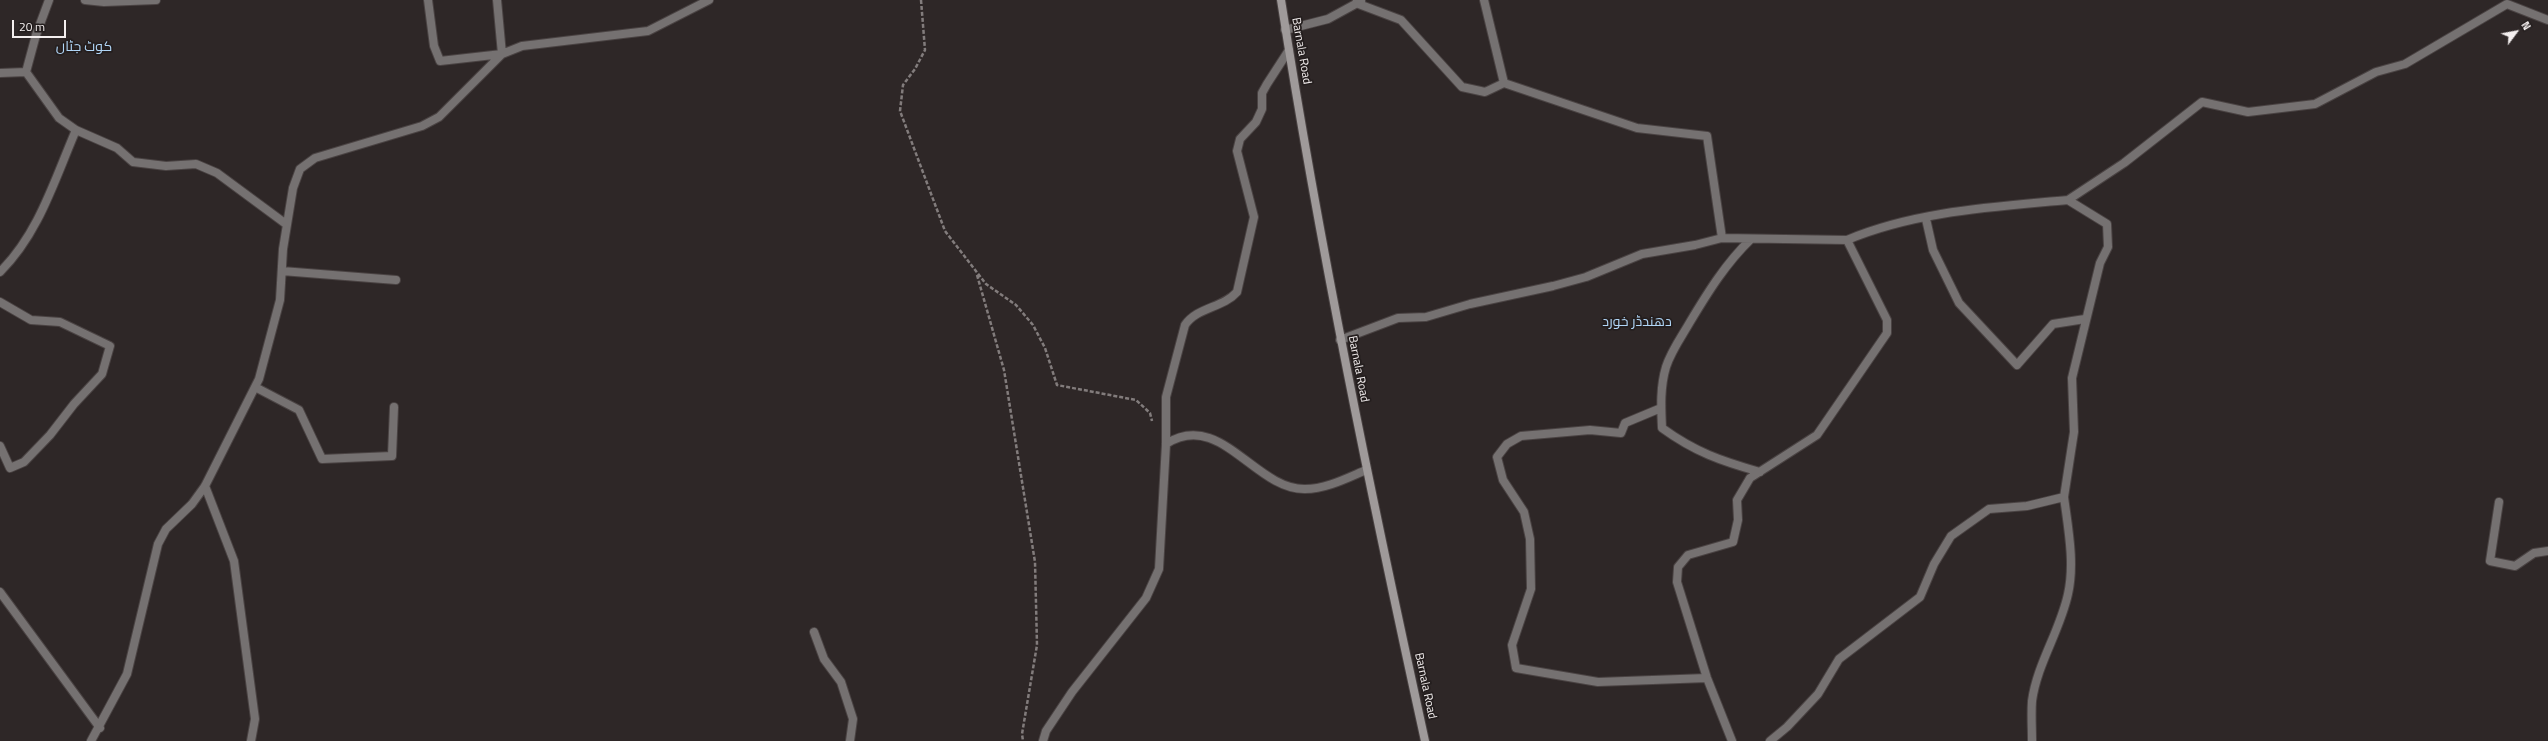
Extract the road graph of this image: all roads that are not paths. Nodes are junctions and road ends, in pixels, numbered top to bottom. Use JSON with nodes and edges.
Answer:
{"nodes":[{"id":1,"x":50,"y":0,"type":"edge"},
{"id":2,"x":85,"y":0,"type":"edge"},
{"id":3,"x":156,"y":0,"type":"edge"},
{"id":4,"x":428,"y":0,"type":"edge"},
{"id":5,"x":497,"y":0,"type":"edge"},
{"id":6,"x":709,"y":0,"type":"edge"},
{"id":7,"x":1281,"y":0,"type":"edge"},
{"id":8,"x":1484,"y":0,"type":"edge"},
{"id":9,"x":1359,"y":2,"type":"edge"},
{"id":10,"x":2508,"y":2,"type":"edge"},
{"id":11,"x":2548,"y":20,"type":"edge"},
{"id":12,"x":1286,"y":30,"type":"junction"},
{"id":13,"x":1289,"y":50,"type":"junction"},
{"id":14,"x":502,"y":54,"type":"junction"},
{"id":15,"x":26,"y":72,"type":"junction"},
{"id":16,"x":0,"y":73,"type":"edge"},
{"id":17,"x":1504,"y":84,"type":"junction"},
{"id":18,"x":76,"y":130,"type":"junction"},
{"id":19,"x":2068,"y":200,"type":"junction"},
{"id":20,"x":1926,"y":219,"type":"junction"},
{"id":21,"x":286,"y":224,"type":"junction"},
{"id":22,"x":1722,"y":238,"type":"junction"},
{"id":23,"x":1751,"y":239,"type":"junction"},
{"id":24,"x":1847,"y":240,"type":"junction"},
{"id":25,"x":282,"y":271,"type":"junction"},
{"id":26,"x":0,"y":272,"type":"edge"},
{"id":27,"x":396,"y":280,"type":"dead end"},
{"id":28,"x":0,"y":302,"type":"edge"},
{"id":29,"x":2085,"y":318,"type":"junction"},
{"id":30,"x":1340,"y":340,"type":"junction"},
{"id":31,"x":255,"y":387,"type":"junction"},
{"id":32,"x":394,"y":407,"type":"dead end"},
{"id":33,"x":1661,"y":408,"type":"junction"},
{"id":34,"x":1166,"y":444,"type":"junction"},
{"id":35,"x":0,"y":446,"type":"edge"},
{"id":36,"x":1366,"y":470,"type":"junction"},
{"id":37,"x":1760,"y":472,"type":"junction"},
{"id":38,"x":205,"y":486,"type":"junction"},
{"id":39,"x":2064,"y":497,"type":"junction"},
{"id":40,"x":2500,"y":502,"type":"dead end"},
{"id":41,"x":2548,"y":551,"type":"edge"},
{"id":42,"x":0,"y":592,"type":"edge"},
{"id":43,"x":814,"y":632,"type":"dead end"},
{"id":44,"x":1707,"y":678,"type":"junction"},
{"id":45,"x":100,"y":728,"type":"junction"},
{"id":46,"x":91,"y":741,"type":"edge"},
{"id":47,"x":251,"y":741,"type":"edge"},
{"id":48,"x":850,"y":741,"type":"edge"},
{"id":49,"x":1043,"y":741,"type":"edge"},
{"id":50,"x":1425,"y":741,"type":"edge"},
{"id":51,"x":1732,"y":741,"type":"edge"},
{"id":52,"x":1770,"y":741,"type":"edge"},
{"id":53,"x":2032,"y":741,"type":"edge"}],
"edges":[{"from":1,"to":15,"type":"street"},
{"from":2,"to":3,"type":"street"},
{"from":4,"to":14,"type":"street"},
{"from":5,"to":14,"type":"street"},
{"from":6,"to":14,"type":"street"},
{"from":7,"to":12,"type":"main road","name":"Barnala Road"},
{"from":8,"to":17,"type":"street"},
{"from":9,"to":12,"type":"street"},
{"from":9,"to":17,"type":"street"},
{"from":10,"to":11,"type":"street"},
{"from":10,"to":19,"type":"street"},
{"from":12,"to":13,"type":"main road","name":"Barnala Road"},
{"from":13,"to":30,"type":"main road","name":"Barnala Road"},
{"from":13,"to":34,"type":"street"},
{"from":14,"to":21,"type":"street"},
{"from":15,"to":16,"type":"street"},
{"from":15,"to":18,"type":"street"},
{"from":17,"to":22,"type":"street"},
{"from":18,"to":21,"type":"street"},
{"from":18,"to":26,"type":"street"},
{"from":19,"to":20,"type":"street"},
{"from":19,"to":29,"type":"street"},
{"from":20,"to":24,"type":"street"},
{"from":20,"to":29,"type":"street"},
{"from":21,"to":25,"type":"street"},
{"from":22,"to":23,"type":"street"},
{"from":22,"to":30,"type":"street"},
{"from":23,"to":24,"type":"street"},
{"from":23,"to":33,"type":"street"},
{"from":24,"to":37,"type":"street"},
{"from":25,"to":27,"type":"street"},
{"from":25,"to":31,"type":"street"},
{"from":28,"to":35,"type":"street"},
{"from":29,"to":39,"type":"street"},
{"from":30,"to":36,"type":"main road","name":"Barnala Road"},
{"from":31,"to":32,"type":"street"},
{"from":31,"to":38,"type":"street"},
{"from":33,"to":37,"type":"street"},
{"from":33,"to":44,"type":"street"},
{"from":34,"to":36,"type":"street"},
{"from":34,"to":49,"type":"street"},
{"from":36,"to":50,"type":"main road","name":"Barnala Road"},
{"from":37,"to":44,"type":"street"},
{"from":38,"to":45,"type":"street"},
{"from":38,"to":47,"type":"street"},
{"from":39,"to":52,"type":"street"},
{"from":39,"to":53,"type":"street"},
{"from":40,"to":41,"type":"street"},
{"from":42,"to":45,"type":"street"},
{"from":43,"to":48,"type":"street"},
{"from":44,"to":51,"type":"street"},
{"from":45,"to":46,"type":"street"}]}
